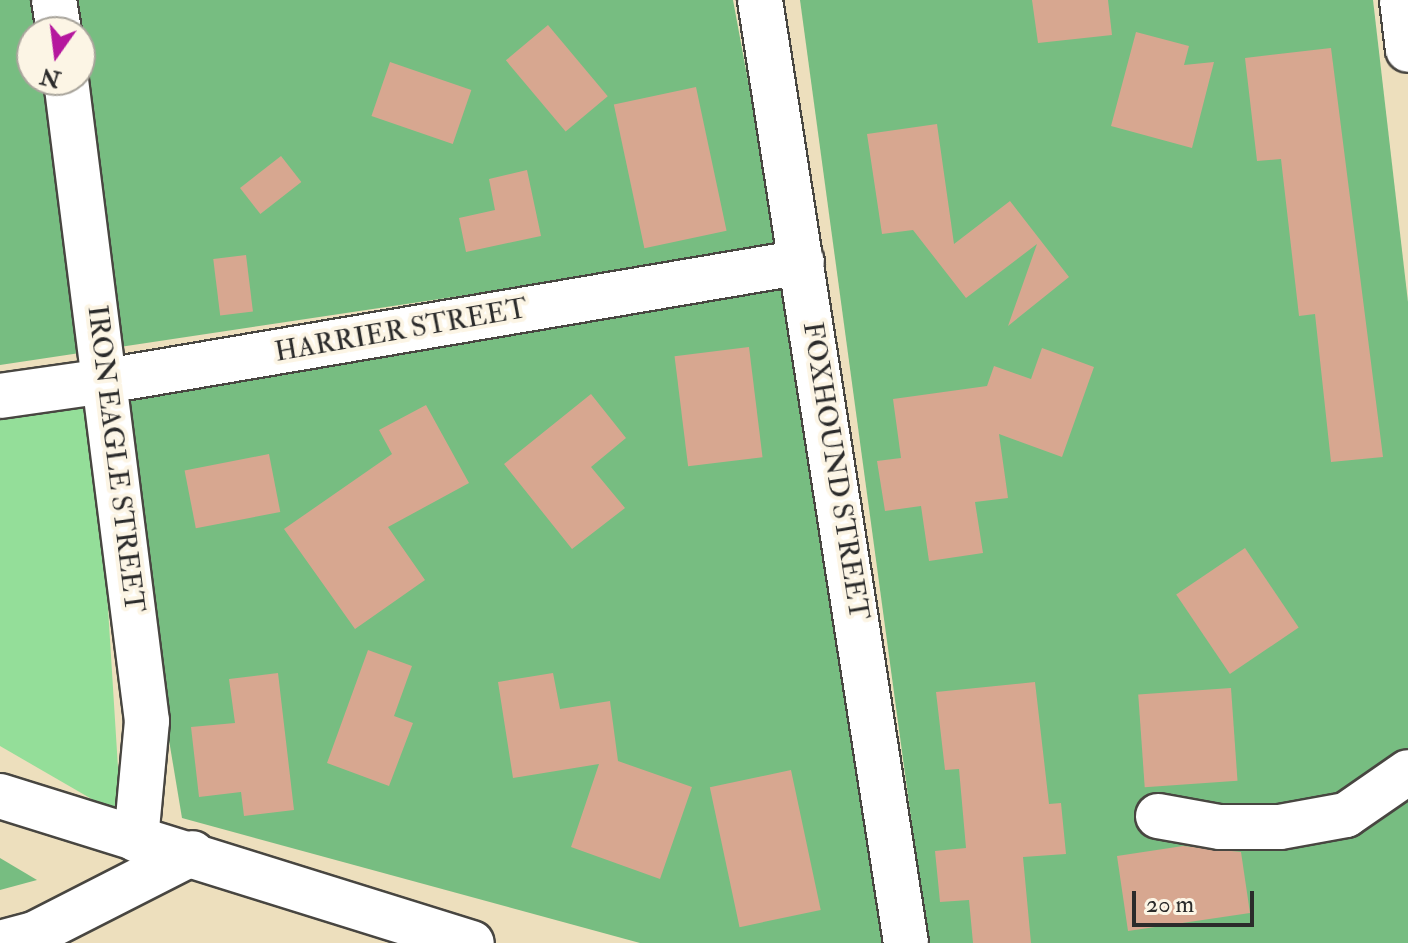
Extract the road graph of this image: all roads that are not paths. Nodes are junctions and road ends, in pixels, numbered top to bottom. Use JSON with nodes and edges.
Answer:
{"nodes":[{"id":1,"x":760,"y":0,"type":"edge"},
{"id":2,"x":1402,"y":0,"type":"edge"},
{"id":3,"x":1408,"y":50,"type":"edge"},
{"id":4,"x":68,"y":96,"type":"edge"},
{"id":5,"x":802,"y":262,"type":"junction"},
{"id":6,"x":106,"y":381,"type":"junction"},
{"id":7,"x":0,"y":396,"type":"edge"},
{"id":8,"x":1408,"y":772,"type":"edge"},
{"id":9,"x":0,"y":796,"type":"edge"},
{"id":10,"x":1158,"y":816,"type":"dead end"},
{"id":11,"x":136,"y":839,"type":"junction"},
{"id":12,"x":193,"y":853,"type":"junction"},
{"id":13,"x":0,"y":943,"type":"edge"},
{"id":14,"x":472,"y":943,"type":"edge"},
{"id":15,"x":906,"y":943,"type":"edge"}],
"edges":[{"from":1,"to":5,"type":"street","name":"FOXHOUND STREET"},
{"from":2,"to":3,"type":"street"},
{"from":4,"to":6,"type":"street","name":"IRON EAGLE STREET"},
{"from":5,"to":6,"type":"street","name":"HARRIER STREET"},
{"from":5,"to":15,"type":"street","name":"FOXHOUND STREET"},
{"from":6,"to":7,"type":"street","name":"HARRIER STREET"},
{"from":6,"to":11,"type":"street","name":"IRON EAGLE STREET"},
{"from":8,"to":10,"type":"street"},
{"from":9,"to":11,"type":"street"},
{"from":11,"to":12,"type":"street"},
{"from":12,"to":13,"type":"street"},
{"from":12,"to":14,"type":"street"}]}
